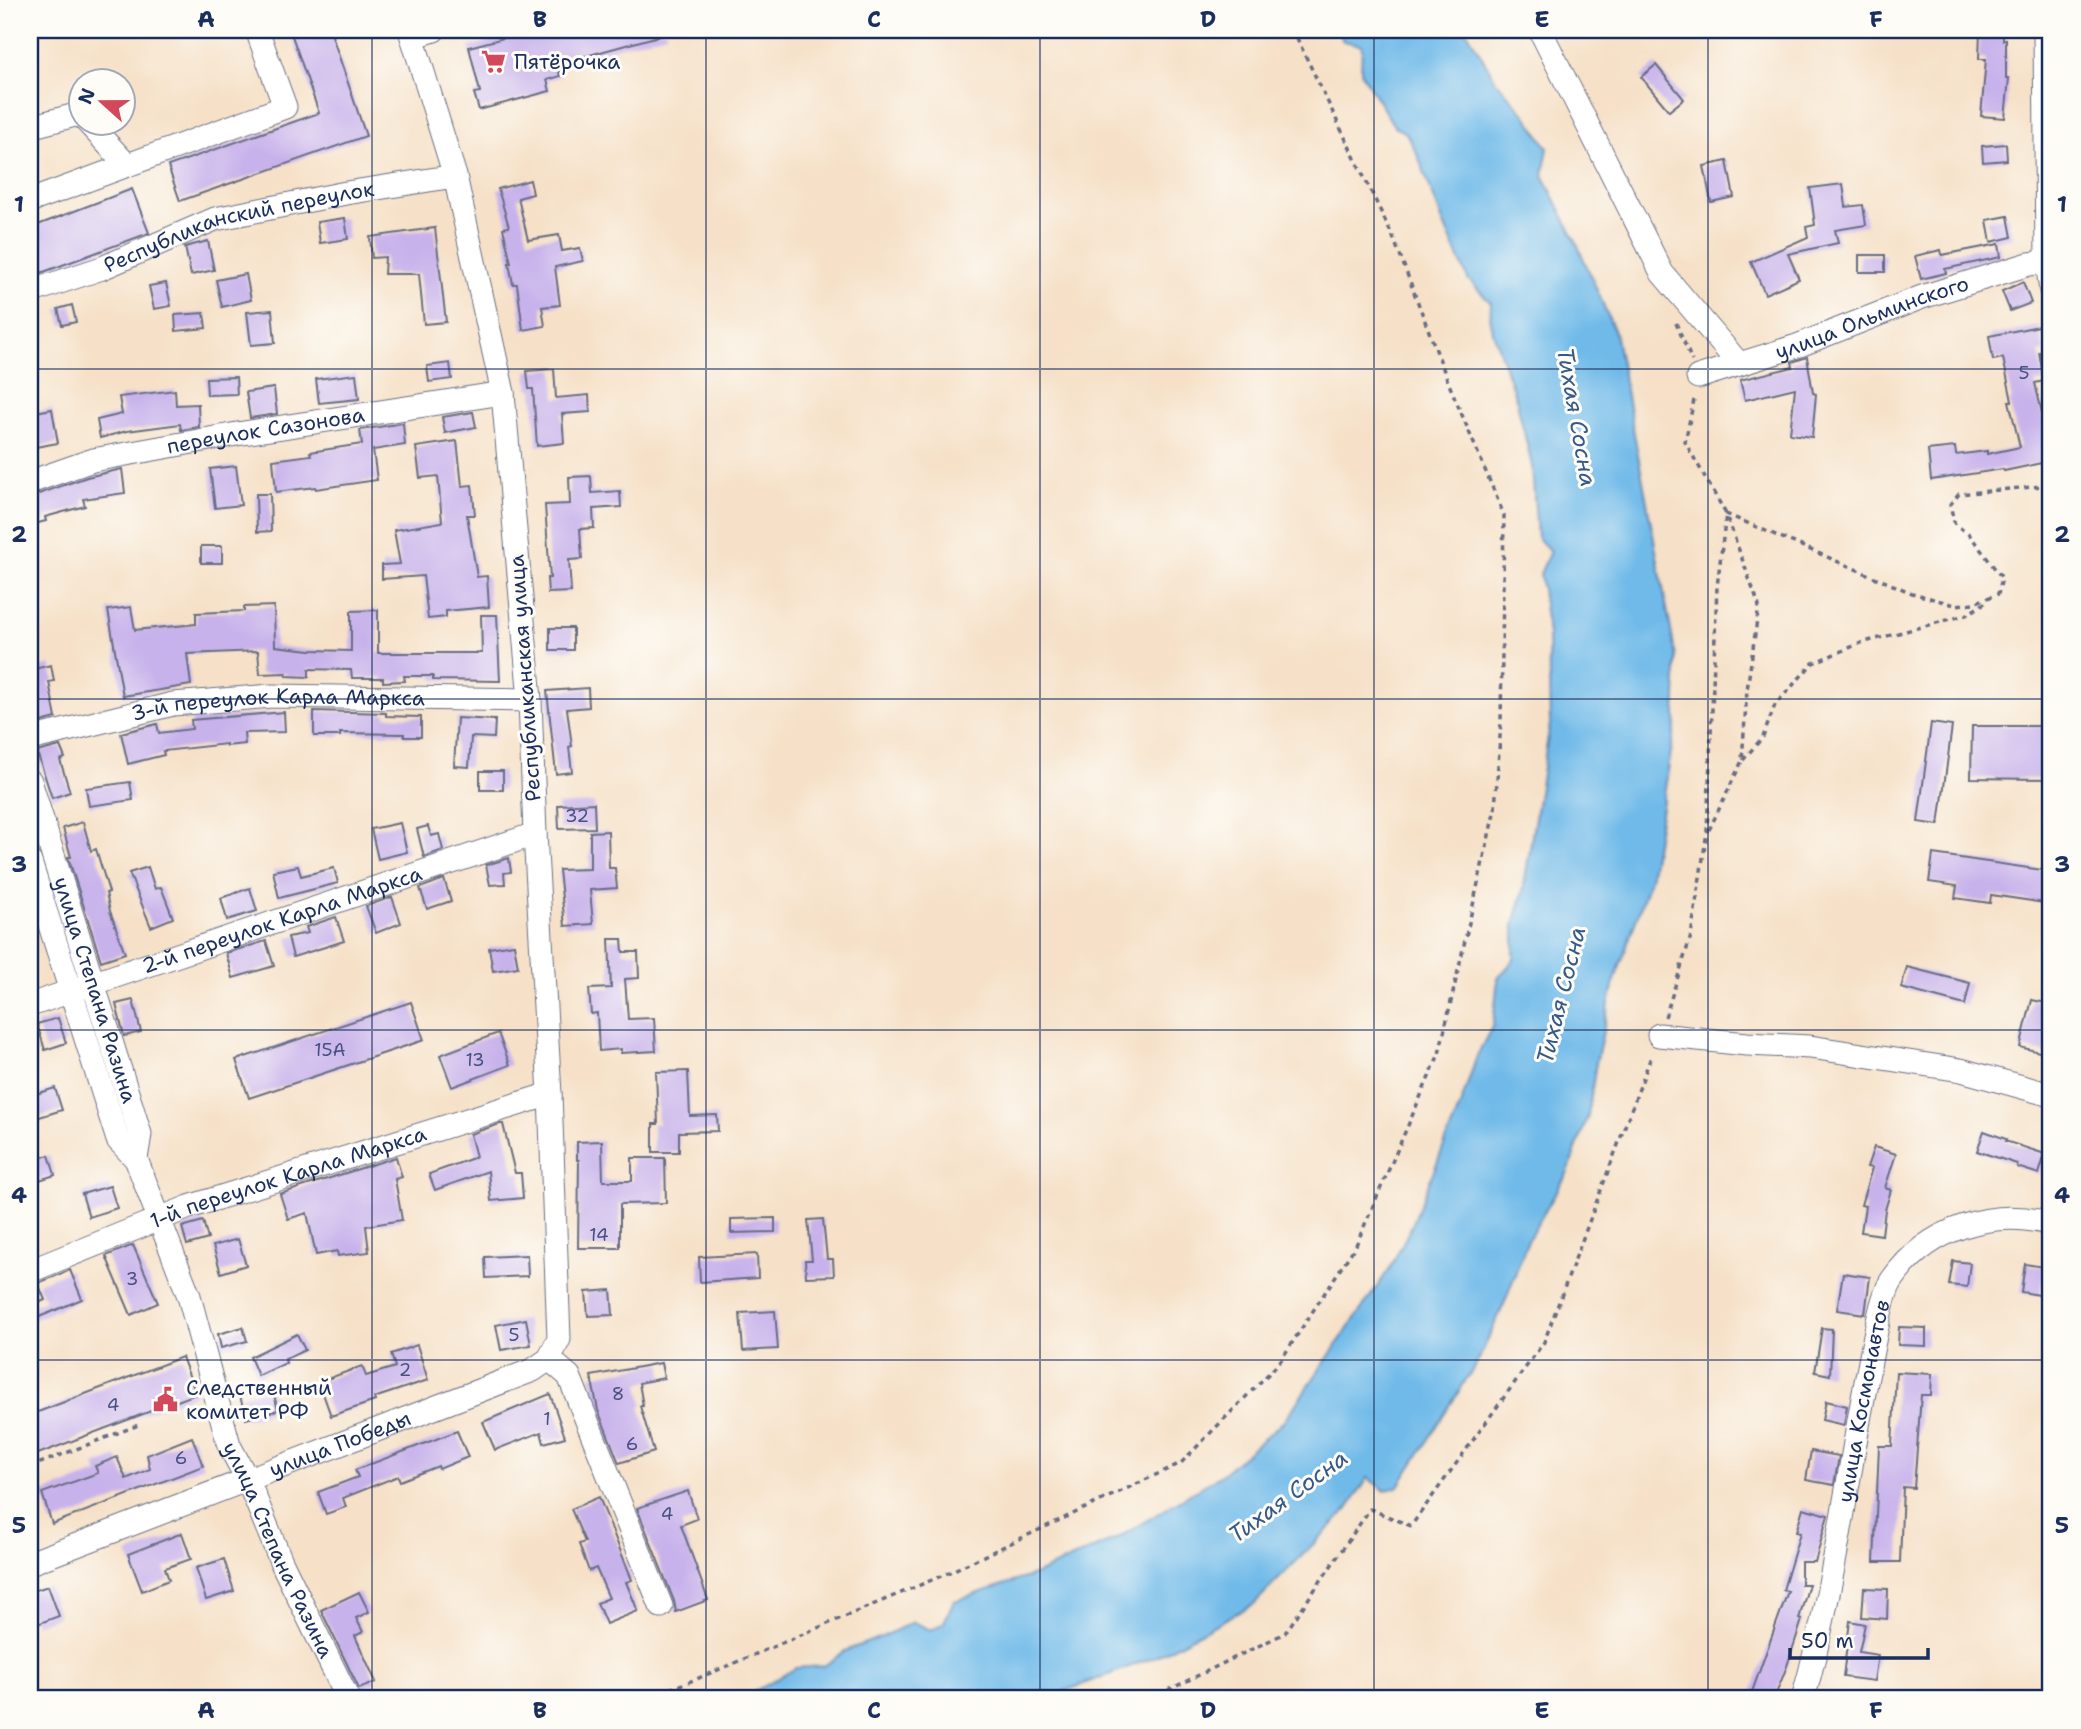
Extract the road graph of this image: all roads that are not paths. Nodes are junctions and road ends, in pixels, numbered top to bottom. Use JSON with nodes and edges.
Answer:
{"nodes":[{"id":1,"x":257,"y":30,"type":"edge"},
{"id":2,"x":434,"y":30,"type":"edge"},
{"id":3,"x":1540,"y":30,"type":"edge"},
{"id":4,"x":2045,"y":30,"type":"edge"},
{"id":5,"x":411,"y":33,"type":"edge"},
{"id":6,"x":66,"y":117,"type":"edge"},
{"id":7,"x":30,"y":127,"type":"edge"},
{"id":8,"x":100,"y":136,"type":"edge"},
{"id":9,"x":127,"y":165,"type":"junction"},
{"id":10,"x":455,"y":176,"type":"junction"},
{"id":11,"x":30,"y":201,"type":"edge"},
{"id":12,"x":2047,"y":262,"type":"junction"},
{"id":13,"x":2051,"y":290,"type":"edge"},
{"id":14,"x":30,"y":292,"type":"edge"},
{"id":15,"x":1739,"y":364,"type":"junction"},
{"id":16,"x":1698,"y":377,"type":"road end"},
{"id":17,"x":503,"y":393,"type":"junction"},
{"id":18,"x":30,"y":482,"type":"edge"},
{"id":19,"x":530,"y":700,"type":"junction"},
{"id":20,"x":30,"y":738,"type":"edge"},
{"id":21,"x":30,"y":781,"type":"edge"},
{"id":22,"x":535,"y":834,"type":"junction"},
{"id":23,"x":30,"y":862,"type":"edge"},
{"id":24,"x":93,"y":983,"type":"junction"},
{"id":25,"x":71,"y":991,"type":"junction"},
{"id":26,"x":30,"y":1004,"type":"edge"},
{"id":27,"x":1659,"y":1035,"type":"road end"},
{"id":28,"x":550,"y":1094,"type":"junction"},
{"id":29,"x":2051,"y":1095,"type":"edge"},
{"id":30,"x":136,"y":1159,"type":"junction"},
{"id":31,"x":158,"y":1218,"type":"junction"},
{"id":32,"x":2051,"y":1224,"type":"edge"},
{"id":33,"x":30,"y":1271,"type":"edge"},
{"id":34,"x":554,"y":1349,"type":"junction"},
{"id":35,"x":248,"y":1480,"type":"junction"},
{"id":36,"x":30,"y":1563,"type":"edge"},
{"id":37,"x":661,"y":1606,"type":"dead end"},
{"id":38,"x":348,"y":1699,"type":"edge"},
{"id":39,"x":1804,"y":1699,"type":"edge"}],
"edges":[{"from":1,"to":9,"type":"street"},
{"from":2,"to":5,"type":"street"},
{"from":3,"to":15,"type":"street"},
{"from":4,"to":12,"type":"street"},
{"from":5,"to":10,"type":"street","name":"Республиканская улица"},
{"from":6,"to":7,"type":"street"},
{"from":8,"to":9,"type":"street"},
{"from":9,"to":11,"type":"street"},
{"from":10,"to":14,"type":"street","name":"Республиканский переулок"},
{"from":10,"to":17,"type":"street","name":"Республиканская улица"},
{"from":12,"to":13,"type":"street"},
{"from":12,"to":15,"type":"street","name":"улица Ольминского"},
{"from":15,"to":16,"type":"street","name":"улица Ольминского"},
{"from":17,"to":18,"type":"street","name":"переулок Сазонова"},
{"from":17,"to":19,"type":"street","name":"Республиканская улица"},
{"from":19,"to":20,"type":"street","name":"3-й переулок Карла Маркса"},
{"from":19,"to":22,"type":"street","name":"Республиканская улица"},
{"from":21,"to":24,"type":"street","name":"улица Степана Разина"},
{"from":22,"to":24,"type":"street","name":"2-й переулок Карла Маркса"},
{"from":22,"to":28,"type":"street","name":"Республиканская улица"},
{"from":23,"to":25,"type":"street","name":"улица Степана Разина"},
{"from":24,"to":25,"type":"street","name":"2-й переулок Карла Маркса"},
{"from":24,"to":30,"type":"street","name":"улица Степана Разина"},
{"from":25,"to":26,"type":"street","name":"2-й переулок Карла Маркса"},
{"from":25,"to":30,"type":"street","name":"улица Степана Разина"},
{"from":27,"to":29,"type":"street"},
{"from":28,"to":31,"type":"street","name":"1-й переулок Карла Маркса"},
{"from":28,"to":34,"type":"street","name":"Республиканская улица"},
{"from":30,"to":31,"type":"street","name":"улица Степана Разина"},
{"from":31,"to":33,"type":"street","name":"1-й переулок Карла Маркса"},
{"from":31,"to":35,"type":"street","name":"улица Степана Разина"},
{"from":32,"to":39,"type":"street","name":"улица Космонавтов"},
{"from":34,"to":35,"type":"street","name":"улица Победы"},
{"from":34,"to":37,"type":"street"},
{"from":35,"to":36,"type":"street","name":"улица Победы"},
{"from":35,"to":38,"type":"street","name":"улица Степана Разина"}]}
